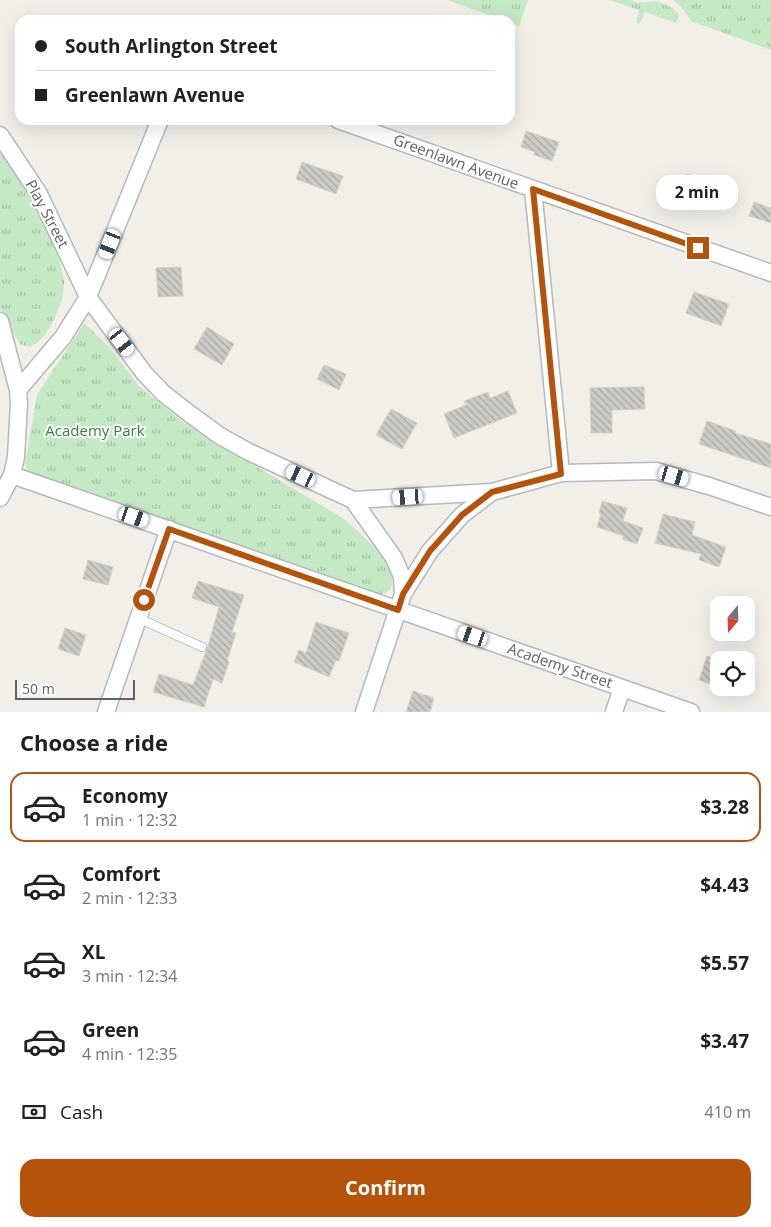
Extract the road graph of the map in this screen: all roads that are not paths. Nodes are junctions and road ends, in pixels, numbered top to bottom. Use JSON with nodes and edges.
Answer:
{"nodes":[{"id":1,"x":158,"y":125,"type":"edge"},
{"id":2,"x":352,"y":125,"type":"edge"},
{"id":3,"x":0,"y":135,"type":"edge"},
{"id":4,"x":533,"y":189,"type":"junction"},
{"id":5,"x":771,"y":274,"type":"edge"},
{"id":6,"x":88,"y":297,"type":"junction"},
{"id":7,"x":0,"y":321,"type":"edge"},
{"id":8,"x":18,"y":390,"type":"junction"},
{"id":9,"x":561,"y":474,"type":"junction"},
{"id":10,"x":12,"y":475,"type":"junction"},
{"id":11,"x":492,"y":492,"type":"junction"},
{"id":12,"x":0,"y":498,"type":"edge"},
{"id":13,"x":353,"y":500,"type":"junction"},
{"id":14,"x":771,"y":507,"type":"edge"},
{"id":15,"x":169,"y":529,"type":"junction"},
{"id":16,"x":401,"y":602,"type":"junction"},
{"id":17,"x":138,"y":618,"type":"junction"},
{"id":18,"x":202,"y":647,"type":"dead end"},
{"id":19,"x":622,"y":688,"type":"junction"},
{"id":20,"x":106,"y":712,"type":"edge"},
{"id":21,"x":364,"y":712,"type":"edge"},
{"id":22,"x":614,"y":712,"type":"edge"},
{"id":23,"x":691,"y":712,"type":"edge"}],
"edges":[{"from":1,"to":6,"type":"street"},
{"from":2,"to":4,"type":"street","name":"Greenlawn Avenue"},
{"from":3,"to":6,"type":"street","name":"Play Street"},
{"from":4,"to":5,"type":"street","name":"Greenlawn Avenue"},
{"from":4,"to":9,"type":"street"},
{"from":6,"to":8,"type":"street"},
{"from":6,"to":13,"type":"street","name":"Play Street"},
{"from":7,"to":8,"type":"street"},
{"from":8,"to":10,"type":"street"},
{"from":9,"to":11,"type":"street"},
{"from":9,"to":14,"type":"street"},
{"from":10,"to":12,"type":"street"},
{"from":10,"to":15,"type":"street","name":"Academy Street"},
{"from":11,"to":13,"type":"street"},
{"from":11,"to":16,"type":"street"},
{"from":13,"to":16,"type":"street"},
{"from":15,"to":16,"type":"street","name":"Academy Street"},
{"from":15,"to":17,"type":"street"},
{"from":16,"to":19,"type":"street","name":"Academy Street"},
{"from":16,"to":21,"type":"street"},
{"from":17,"to":18,"type":"lane"},
{"from":17,"to":20,"type":"street"},
{"from":19,"to":22,"type":"street"},
{"from":19,"to":23,"type":"street","name":"Academy Street"}]}
